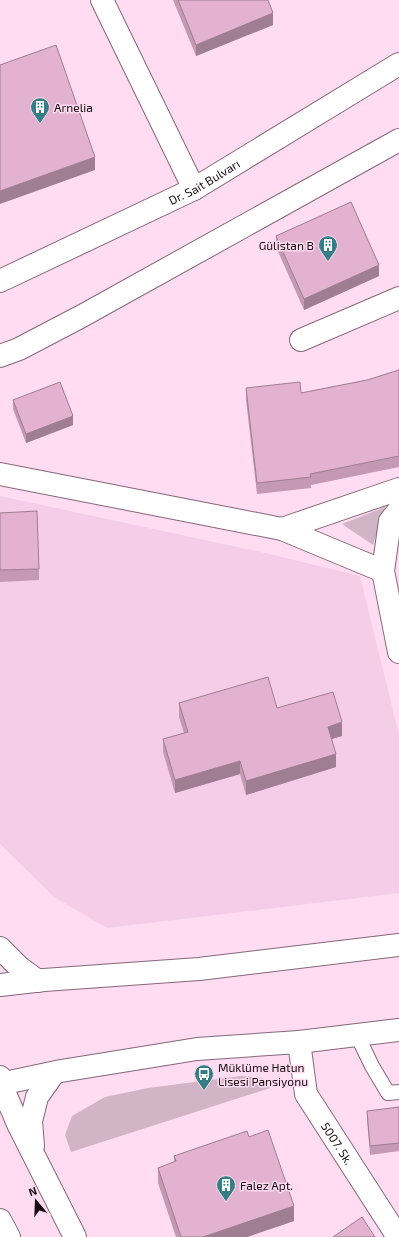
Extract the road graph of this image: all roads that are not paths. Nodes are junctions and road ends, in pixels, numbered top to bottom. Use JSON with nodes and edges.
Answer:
{"nodes":[{"id":1,"x":102,"y":0,"type":"edge"},
{"id":2,"x":399,"y":64,"type":"edge"},
{"id":3,"x":399,"y":140,"type":"edge"},
{"id":4,"x":194,"y":189,"type":"junction"},
{"id":5,"x":0,"y":281,"type":"edge"},
{"id":6,"x":399,"y":298,"type":"edge"},
{"id":7,"x":301,"y":340,"type":"dead end"},
{"id":8,"x":9,"y":353,"type":"edge"},
{"id":9,"x":0,"y":364,"type":"edge"},
{"id":10,"x":0,"y":474,"type":"edge"},
{"id":11,"x":399,"y":489,"type":"edge"},
{"id":12,"x":399,"y":510,"type":"edge"},
{"id":13,"x":282,"y":529,"type":"junction"},
{"id":14,"x":383,"y":571,"type":"junction"},
{"id":15,"x":399,"y":652,"type":"edge"},
{"id":16,"x":399,"y":945,"type":"edge"},
{"id":17,"x":0,"y":948,"type":"edge"},
{"id":18,"x":38,"y":981,"type":"junction"},
{"id":19,"x":0,"y":985,"type":"edge"},
{"id":20,"x":399,"y":1030,"type":"edge"},
{"id":21,"x":357,"y":1035,"type":"junction"},
{"id":22,"x":299,"y":1042,"type":"junction"},
{"id":23,"x":54,"y":1073,"type":"junction"},
{"id":24,"x":0,"y":1082,"type":"edge"},
{"id":25,"x":399,"y":1092,"type":"edge"},
{"id":26,"x":34,"y":1155,"type":"junction"},
{"id":27,"x":0,"y":1220,"type":"edge"},
{"id":28,"x":9,"y":1237,"type":"edge"},
{"id":29,"x":75,"y":1237,"type":"edge"},
{"id":30,"x":398,"y":1237,"type":"edge"}],
"edges":[{"from":1,"to":4,"type":"main road"},
{"from":2,"to":4,"type":"main road","name":"Dr. Sait Bulvarı"},
{"from":3,"to":8,"type":"main road"},
{"from":4,"to":5,"type":"main road","name":"Dr. Sait Bulvarı"},
{"from":6,"to":7,"type":"main road"},
{"from":8,"to":9,"type":"main road"},
{"from":10,"to":13,"type":"main road"},
{"from":11,"to":13,"type":"main road"},
{"from":12,"to":14,"type":"main road"},
{"from":13,"to":14,"type":"main road"},
{"from":14,"to":15,"type":"main road"},
{"from":16,"to":18,"type":"main road"},
{"from":17,"to":18,"type":"main road"},
{"from":18,"to":19,"type":"main road"},
{"from":20,"to":21,"type":"main road"},
{"from":21,"to":22,"type":"main road"},
{"from":21,"to":25,"type":"lane"},
{"from":22,"to":23,"type":"main road"},
{"from":22,"to":30,"type":"main road","name":"5007. Sk."},
{"from":23,"to":24,"type":"main road"},
{"from":23,"to":26,"type":"main road"},
{"from":24,"to":26,"type":"main road"},
{"from":26,"to":29,"type":"main road"},
{"from":27,"to":28,"type":"main road"}]}
